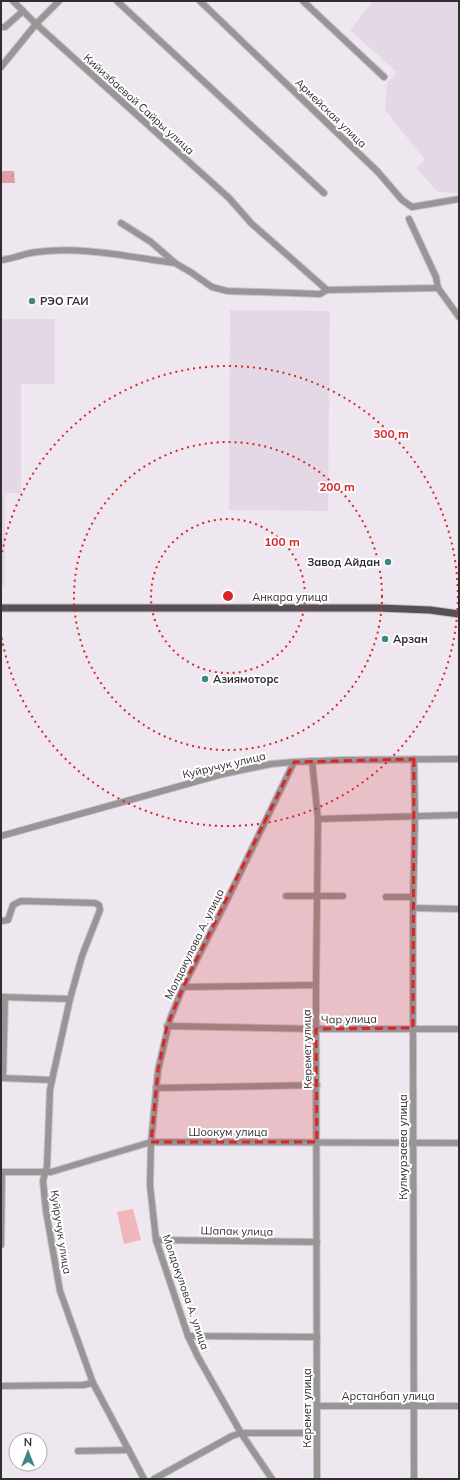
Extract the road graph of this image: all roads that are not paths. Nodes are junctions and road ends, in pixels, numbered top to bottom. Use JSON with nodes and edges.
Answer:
{"nodes":[{"id":1,"x":13,"y":1,"type":"edge"},
{"id":2,"x":59,"y":1,"type":"edge"},
{"id":3,"x":117,"y":1,"type":"edge"},
{"id":4,"x":200,"y":1,"type":"edge"},
{"id":5,"x":303,"y":1,"type":"edge"},
{"id":6,"x":23,"y":11,"type":"junction"},
{"id":7,"x":36,"y":24,"type":"junction"},
{"id":8,"x":1,"y":27,"type":"edge"},
{"id":9,"x":1,"y":67,"type":"edge"},
{"id":10,"x":384,"y":77,"type":"dead end"},
{"id":11,"x":324,"y":193,"type":"dead end"},
{"id":12,"x":459,"y":199,"type":"edge"},
{"id":13,"x":409,"y":219,"type":"dead end"},
{"id":14,"x":121,"y":223,"type":"dead end"},
{"id":15,"x":1,"y":260,"type":"edge"},
{"id":16,"x":174,"y":263,"type":"junction"},
{"id":17,"x":438,"y":288,"type":"junction"},
{"id":18,"x":327,"y":290,"type":"junction"},
{"id":19,"x":459,"y":317,"type":"edge"},
{"id":20,"x":1,"y":608,"type":"edge"},
{"id":21,"x":459,"y":614,"type":"edge"},
{"id":22,"x":459,"y":759,"type":"edge"},
{"id":23,"x":414,"y":760,"type":"junction"},
{"id":24,"x":312,"y":761,"type":"junction"},
{"id":25,"x":294,"y":762,"type":"junction"},
{"id":26,"x":459,"y":815,"type":"edge"},
{"id":27,"x":416,"y":816,"type":"junction"},
{"id":28,"x":318,"y":819,"type":"junction"},
{"id":29,"x":1,"y":836,"type":"edge"},
{"id":30,"x":286,"y":896,"type":"dead end"},
{"id":31,"x":343,"y":896,"type":"dead end"},
{"id":32,"x":317,"y":897,"type":"junction"},
{"id":33,"x":386,"y":897,"type":"dead end"},
{"id":34,"x":413,"y":897,"type":"junction"},
{"id":35,"x":413,"y":908,"type":"junction"},
{"id":36,"x":459,"y":909,"type":"edge"},
{"id":37,"x":1,"y":921,"type":"edge"},
{"id":38,"x":316,"y":985,"type":"junction"},
{"id":39,"x":183,"y":987,"type":"junction"},
{"id":40,"x":3,"y":997,"type":"edge"},
{"id":41,"x":70,"y":999,"type":"junction"},
{"id":42,"x":167,"y":1026,"type":"junction"},
{"id":43,"x":412,"y":1028,"type":"junction"},
{"id":44,"x":316,"y":1029,"type":"junction"},
{"id":45,"x":459,"y":1029,"type":"edge"},
{"id":46,"x":2,"y":1078,"type":"edge"},
{"id":47,"x":52,"y":1080,"type":"junction"},
{"id":48,"x":317,"y":1085,"type":"junction"},
{"id":49,"x":156,"y":1088,"type":"junction"},
{"id":50,"x":151,"y":1142,"type":"junction"},
{"id":51,"x":317,"y":1142,"type":"junction"},
{"id":52,"x":413,"y":1143,"type":"junction"},
{"id":53,"x":459,"y":1143,"type":"edge"},
{"id":54,"x":2,"y":1172,"type":"edge"},
{"id":55,"x":45,"y":1173,"type":"junction"},
{"id":56,"x":156,"y":1240,"type":"junction"},
{"id":57,"x":317,"y":1242,"type":"junction"},
{"id":58,"x":1,"y":1245,"type":"edge"},
{"id":59,"x":188,"y":1336,"type":"junction"},
{"id":60,"x":317,"y":1337,"type":"junction"},
{"id":61,"x":93,"y":1383,"type":"junction"},
{"id":62,"x":1,"y":1386,"type":"edge"},
{"id":63,"x":317,"y":1406,"type":"junction"},
{"id":64,"x":413,"y":1406,"type":"junction"},
{"id":65,"x":459,"y":1406,"type":"edge"},
{"id":66,"x":241,"y":1433,"type":"junction"},
{"id":67,"x":317,"y":1433,"type":"junction"},
{"id":68,"x":129,"y":1450,"type":"junction"},
{"id":69,"x":78,"y":1451,"type":"dead end"},
{"id":70,"x":144,"y":1479,"type":"edge"},
{"id":71,"x":154,"y":1479,"type":"edge"},
{"id":72,"x":272,"y":1479,"type":"edge"},
{"id":73,"x":317,"y":1479,"type":"edge"},
{"id":74,"x":414,"y":1479,"type":"edge"}],
"edges":[{"from":1,"to":6,"type":"street","name":"Кийизбаевой Сайры улица"},
{"from":2,"to":7,"type":"street"},
{"from":3,"to":11,"type":"street"},
{"from":4,"to":12,"type":"street","name":"Армейская улица"},
{"from":5,"to":10,"type":"street"},
{"from":6,"to":7,"type":"street","name":"Кийизбаевой Сайры улица"},
{"from":6,"to":8,"type":"street"},
{"from":7,"to":9,"type":"street"},
{"from":7,"to":18,"type":"street","name":"Кийизбаевой Сайры улица"},
{"from":13,"to":17,"type":"street"},
{"from":14,"to":16,"type":"street"},
{"from":15,"to":16,"type":"street"},
{"from":16,"to":18,"type":"street"},
{"from":17,"to":18,"type":"street"},
{"from":17,"to":19,"type":"street"},
{"from":20,"to":21,"type":"main road","name":"Анкара улица"},
{"from":22,"to":23,"type":"street","name":"Куйручук улица"},
{"from":23,"to":24,"type":"street","name":"Куйручук улица"},
{"from":23,"to":27,"type":"street","name":"Кулмурзаева улица"},
{"from":24,"to":25,"type":"street","name":"Куйручук улица"},
{"from":24,"to":28,"type":"street","name":"Керемет улица"},
{"from":25,"to":29,"type":"street","name":"Куйручук улица"},
{"from":25,"to":39,"type":"street","name":"Молдокулова А. улица"},
{"from":26,"to":27,"type":"street"},
{"from":27,"to":28,"type":"street"},
{"from":27,"to":34,"type":"street","name":"Кулмурзаева улица"},
{"from":28,"to":32,"type":"street","name":"Керемет улица"},
{"from":30,"to":32,"type":"street"},
{"from":31,"to":32,"type":"street"},
{"from":32,"to":38,"type":"street","name":"Керемет улица"},
{"from":33,"to":34,"type":"street"},
{"from":34,"to":35,"type":"street","name":"Кулмурзаева улица"},
{"from":35,"to":36,"type":"street"},
{"from":35,"to":43,"type":"street","name":"Кулмурзаева улица"},
{"from":37,"to":41,"type":"street","name":"Куйручук улица"},
{"from":38,"to":39,"type":"street"},
{"from":38,"to":44,"type":"street","name":"Керемет улица"},
{"from":39,"to":42,"type":"street","name":"Молдокулова А. улица"},
{"from":40,"to":41,"type":"street"},
{"from":40,"to":46,"type":"street"},
{"from":41,"to":47,"type":"street","name":"Куйручук улица"},
{"from":42,"to":44,"type":"street","name":"Чар улица"},
{"from":42,"to":49,"type":"street","name":"Молдокулова А. улица"},
{"from":43,"to":44,"type":"street","name":"Чар улица"},
{"from":43,"to":45,"type":"street","name":"Чар улица"},
{"from":43,"to":52,"type":"street","name":"Кулмурзаева улица"},
{"from":44,"to":48,"type":"street","name":"Керемет улица"},
{"from":46,"to":47,"type":"street"},
{"from":47,"to":55,"type":"street","name":"Куйручук улица"},
{"from":48,"to":49,"type":"street"},
{"from":48,"to":51,"type":"street","name":"Керемет улица"},
{"from":49,"to":50,"type":"street","name":"Молдокулова А. улица"},
{"from":50,"to":51,"type":"street","name":"Шоокум улица"},
{"from":50,"to":55,"type":"street","name":"Шоокум улица"},
{"from":50,"to":56,"type":"street","name":"Молдокулова А. улица"},
{"from":51,"to":52,"type":"street","name":"Шоокум улица"},
{"from":51,"to":57,"type":"street","name":"Керемет улица"},
{"from":52,"to":53,"type":"street","name":"Шоокум улица"},
{"from":52,"to":64,"type":"street","name":"Кулмурзаева улица"},
{"from":54,"to":55,"type":"street","name":"Шоокум улица"},
{"from":54,"to":58,"type":"street"},
{"from":55,"to":61,"type":"street","name":"Куйручук улица"},
{"from":56,"to":57,"type":"street","name":"Шапак улица"},
{"from":56,"to":59,"type":"street","name":"Молдокулова А. улица"},
{"from":57,"to":60,"type":"street","name":"Керемет улица"},
{"from":59,"to":60,"type":"street"},
{"from":59,"to":66,"type":"street","name":"Молдокулова А. улица"},
{"from":60,"to":63,"type":"street","name":"Керемет улица"},
{"from":61,"to":62,"type":"street"},
{"from":61,"to":68,"type":"street","name":"Куйручук улица"},
{"from":63,"to":64,"type":"street","name":"Арстанбап улица"},
{"from":63,"to":67,"type":"street","name":"Керемет улица"},
{"from":64,"to":65,"type":"street","name":"Арстанбап улица"},
{"from":64,"to":74,"type":"street","name":"Кулмурзаева улица"},
{"from":66,"to":67,"type":"street"},
{"from":66,"to":71,"type":"street"},
{"from":66,"to":72,"type":"street","name":"Молдокулова А. улица"},
{"from":67,"to":73,"type":"street","name":"Керемет улица"},
{"from":68,"to":69,"type":"street"},
{"from":68,"to":70,"type":"street","name":"Куйручук улица"}]}
